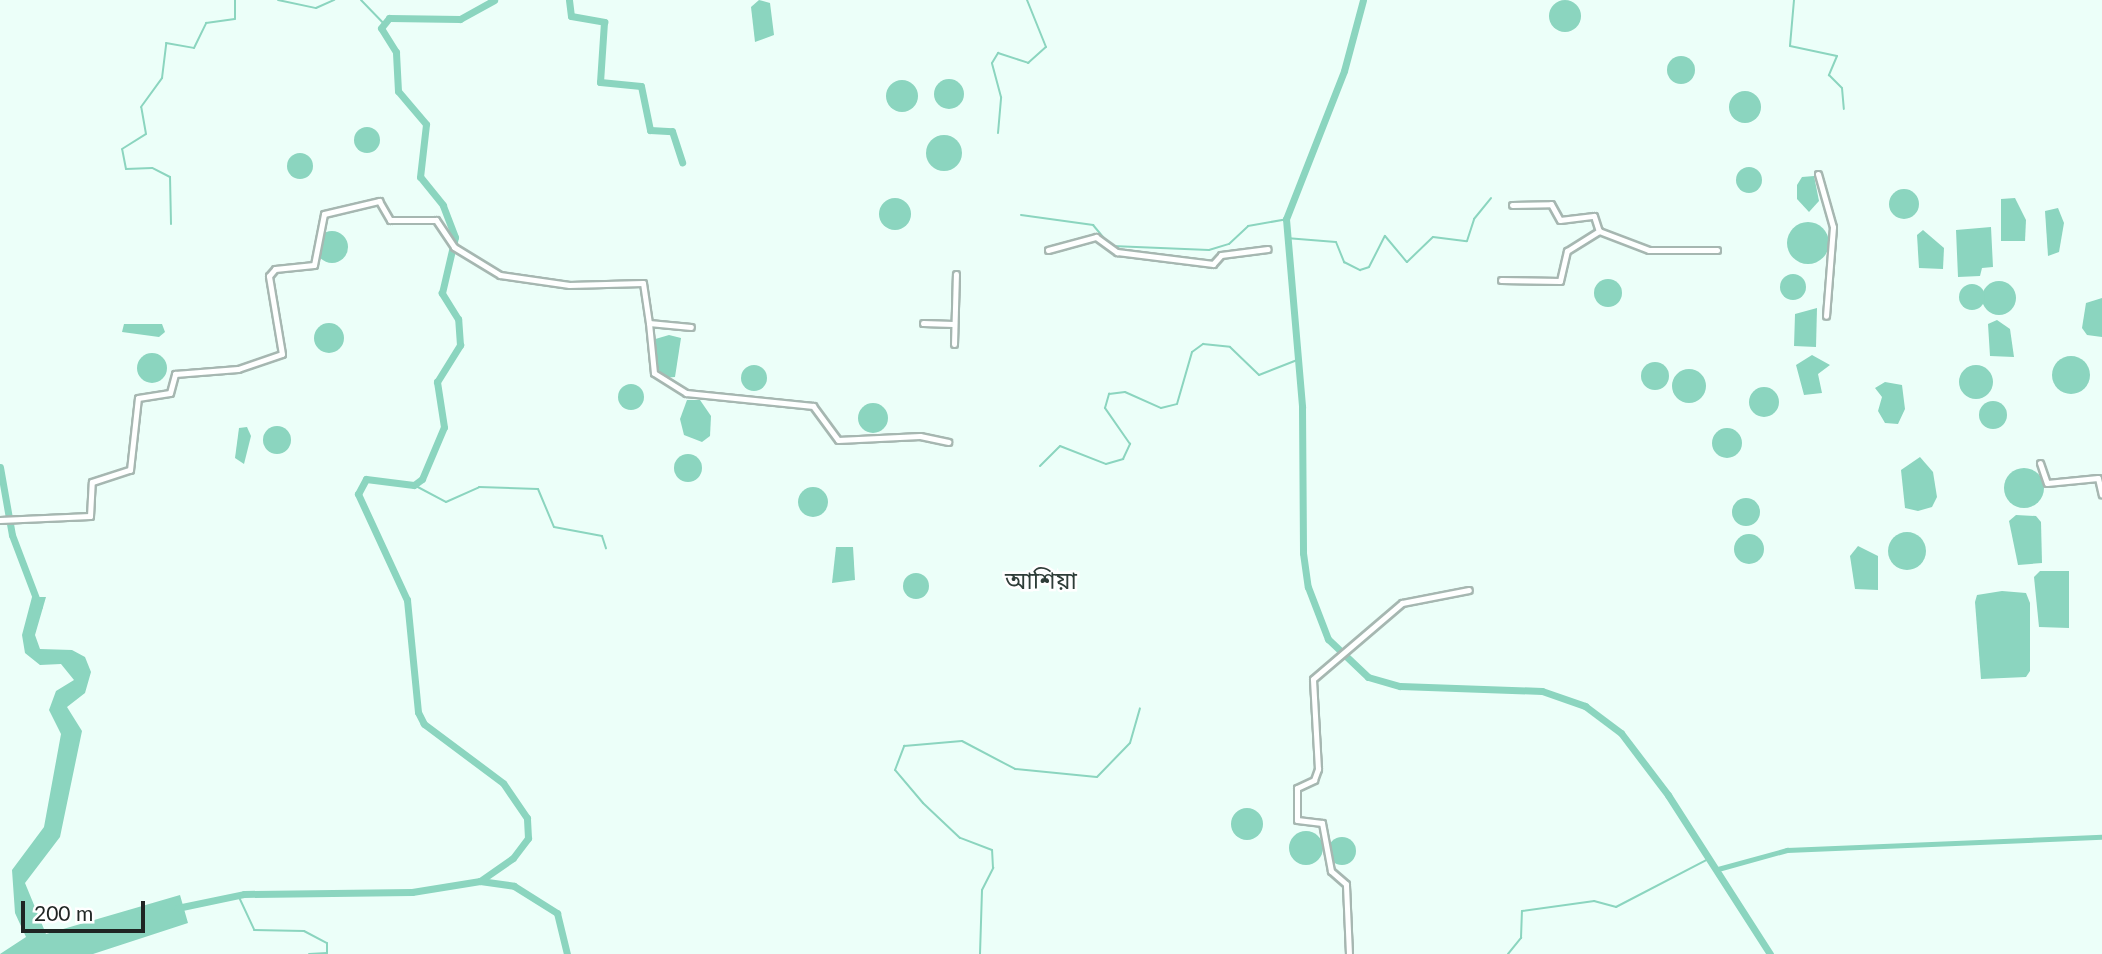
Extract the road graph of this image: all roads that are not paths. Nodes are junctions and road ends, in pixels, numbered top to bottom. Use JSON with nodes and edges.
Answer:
{"nodes":[{"id":1,"x":1818,"y":174,"type":"dead end"},
{"id":2,"x":1512,"y":205,"type":"dead end"},
{"id":3,"x":1599,"y":231,"type":"junction"},
{"id":4,"x":1268,"y":249,"type":"dead end"},
{"id":5,"x":1048,"y":250,"type":"dead end"},
{"id":6,"x":1717,"y":250,"type":"dead end"},
{"id":7,"x":956,"y":274,"type":"dead end"},
{"id":8,"x":1501,"y":280,"type":"dead end"},
{"id":9,"x":1826,"y":316,"type":"dead end"},
{"id":10,"x":649,"y":323,"type":"junction"},
{"id":11,"x":923,"y":323,"type":"dead end"},
{"id":12,"x":953,"y":324,"type":"junction"},
{"id":13,"x":691,"y":327,"type":"dead end"},
{"id":14,"x":954,"y":344,"type":"dead end"},
{"id":15,"x":948,"y":442,"type":"dead end"},
{"id":16,"x":2040,"y":463,"type":"dead end"},
{"id":17,"x":2102,"y":495,"type":"edge"},
{"id":18,"x":0,"y":520,"type":"edge"},
{"id":19,"x":1469,"y":590,"type":"dead end"},
{"id":20,"x":1349,"y":954,"type":"edge"}],
"edges":[{"from":1,"to":9,"type":"street"},
{"from":2,"to":3,"type":"street"},
{"from":3,"to":6,"type":"street"},
{"from":3,"to":8,"type":"street"},
{"from":4,"to":5,"type":"street"},
{"from":7,"to":12,"type":"street"},
{"from":10,"to":13,"type":"street"},
{"from":10,"to":15,"type":"street"},
{"from":10,"to":18,"type":"street"},
{"from":11,"to":12,"type":"street"},
{"from":12,"to":14,"type":"street"},
{"from":16,"to":17,"type":"street"},
{"from":19,"to":20,"type":"street"}]}
